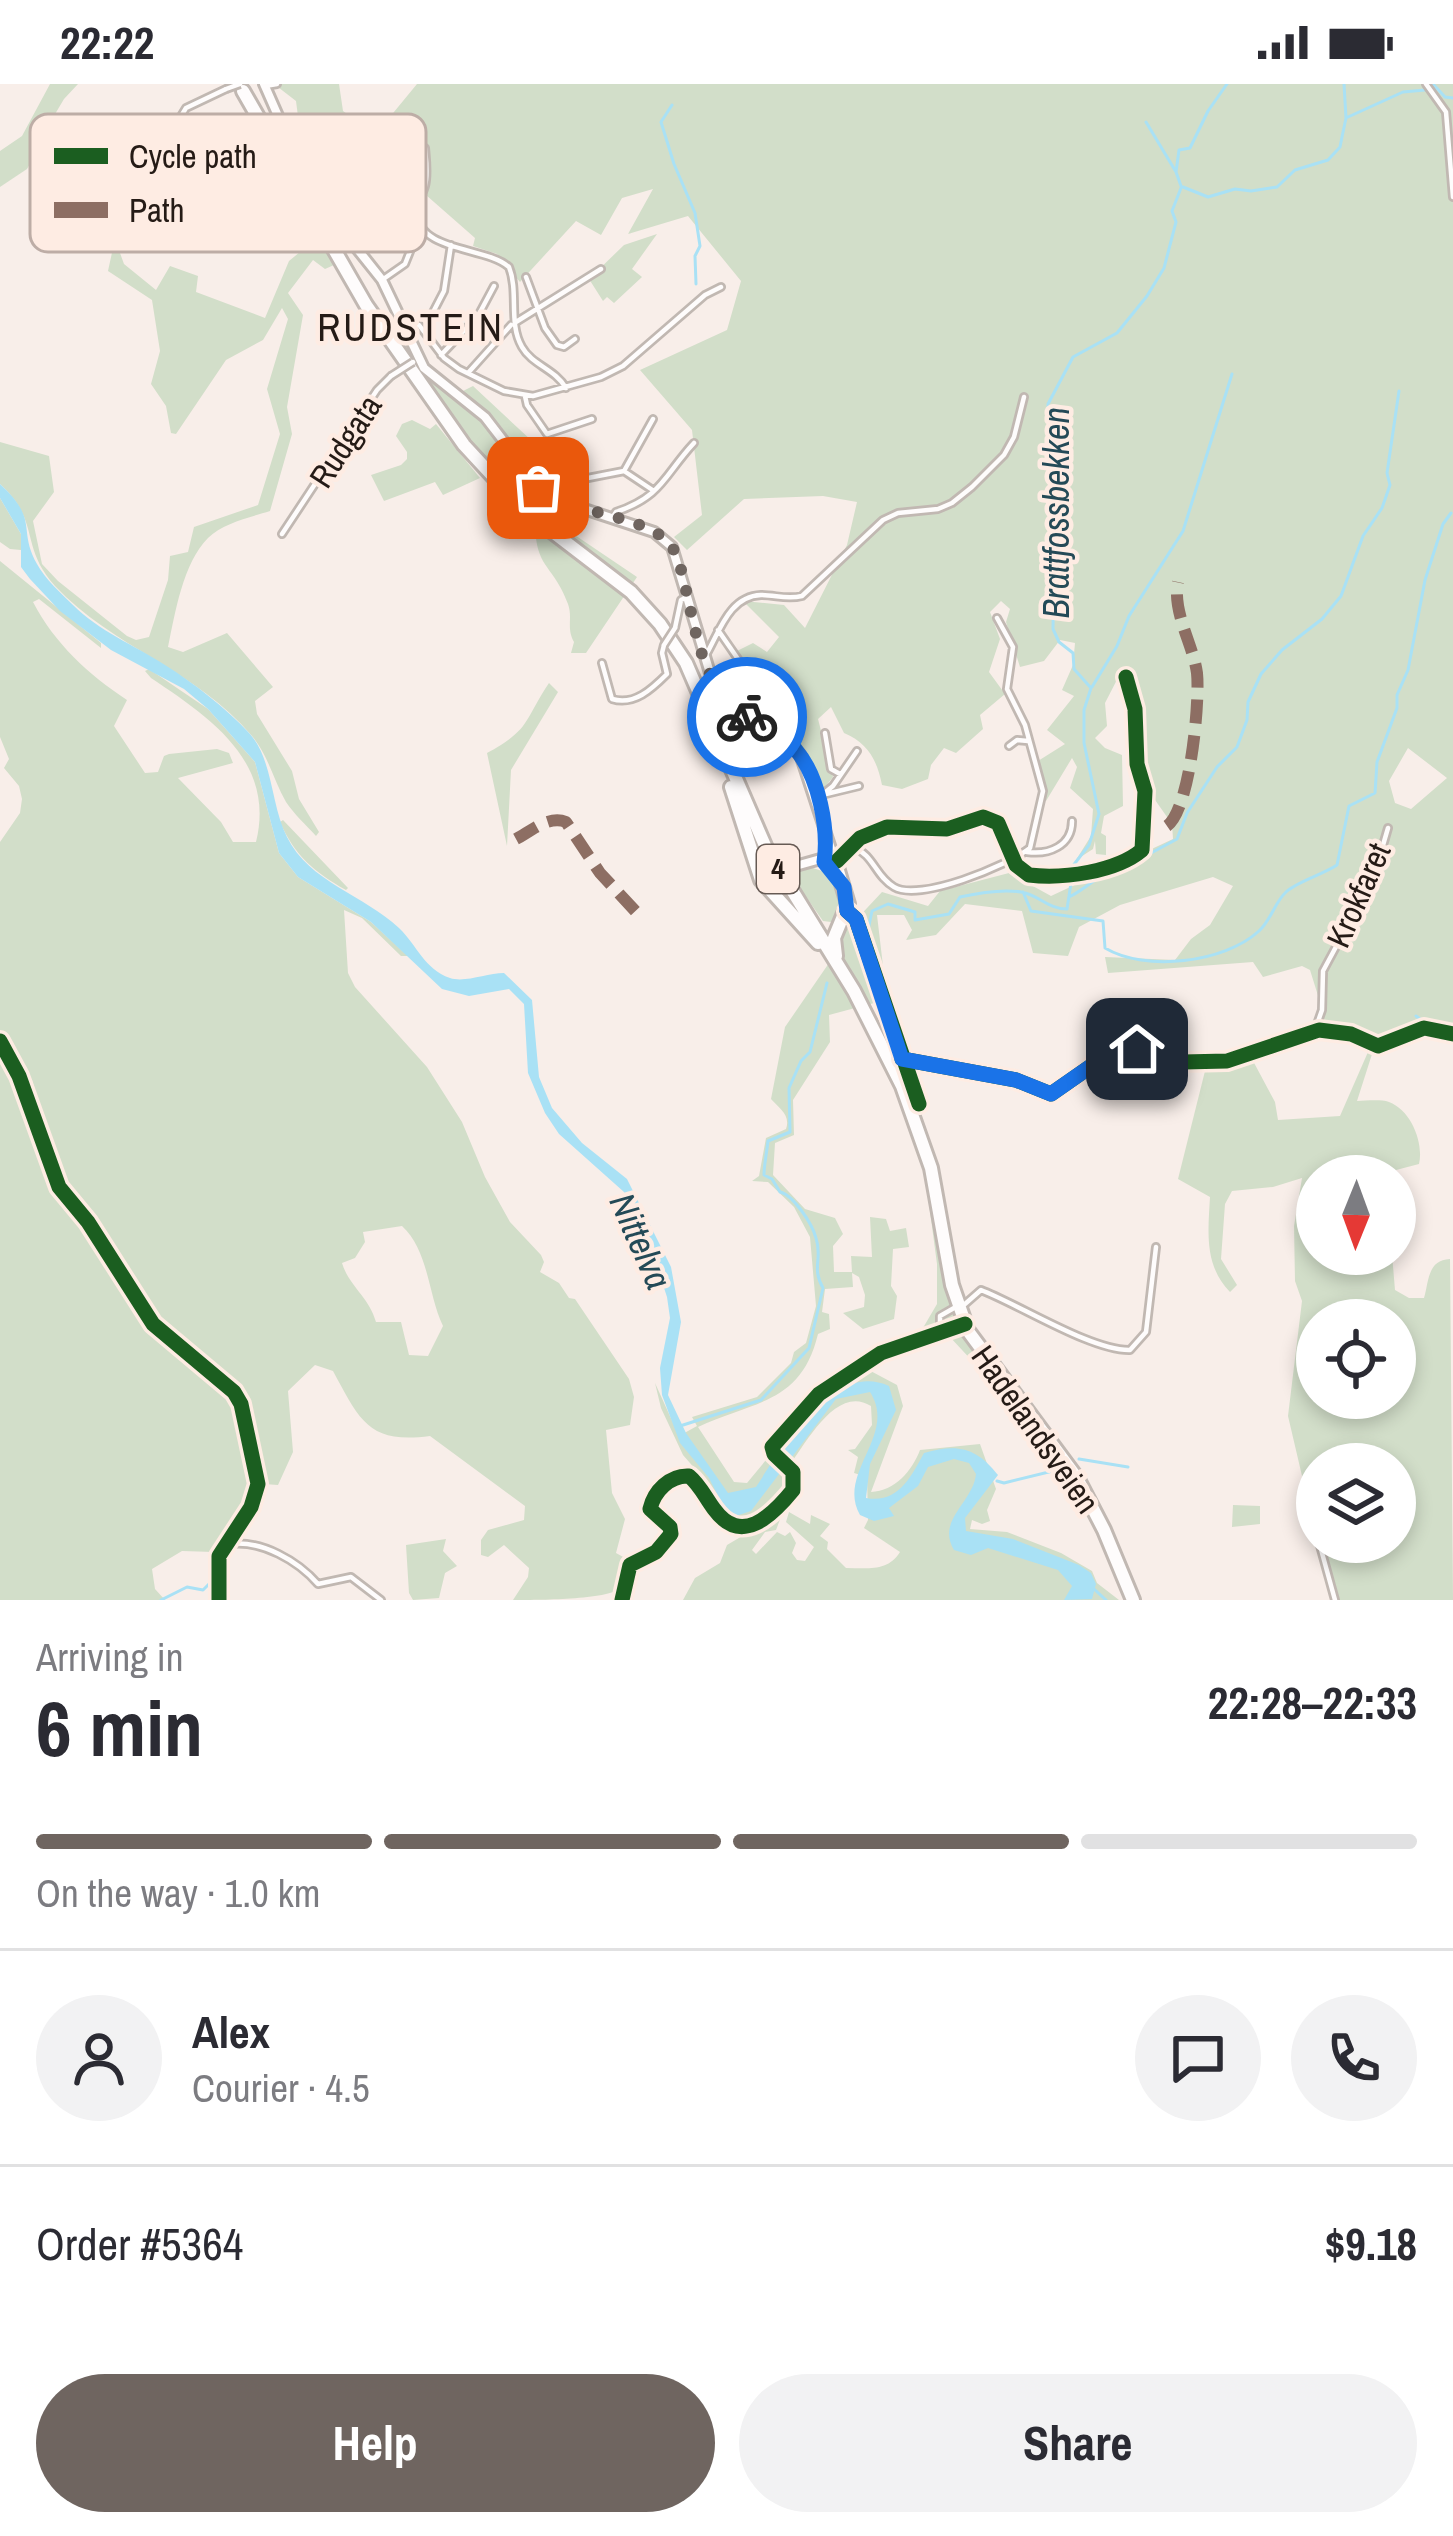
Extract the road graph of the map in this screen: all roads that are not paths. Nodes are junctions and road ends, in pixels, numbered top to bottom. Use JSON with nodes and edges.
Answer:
{"nodes":[{"id":1,"x":277,"y":84,"type":"edge"},
{"id":2,"x":1426,"y":84,"type":"edge"},
{"id":3,"x":265,"y":85,"type":"edge"},
{"id":4,"x":237,"y":87,"type":"edge"},
{"id":5,"x":183,"y":114,"type":"edge"},
{"id":6,"x":252,"y":114,"type":"edge"},
{"id":7,"x":253,"y":114,"type":"edge"},
{"id":8,"x":277,"y":114,"type":"edge"},
{"id":9,"x":1453,"y":197,"type":"edge"},
{"id":10,"x":426,"y":229,"type":"edge"},
{"id":11,"x":452,"y":245,"type":"junction"},
{"id":12,"x":331,"y":252,"type":"edge"},
{"id":13,"x":335,"y":252,"type":"edge"},
{"id":14,"x":358,"y":252,"type":"edge"},
{"id":15,"x":410,"y":252,"type":"edge"},
{"id":16,"x":601,"y":269,"type":"dead end"},
{"id":17,"x":526,"y":277,"type":"dead end"},
{"id":18,"x":382,"y":280,"type":"junction"},
{"id":19,"x":494,"y":286,"type":"dead end"},
{"id":20,"x":721,"y":287,"type":"dead end"},
{"id":21,"x":537,"y":309,"type":"junction"},
{"id":22,"x":430,"y":317,"type":"dead end"},
{"id":23,"x":513,"y":323,"type":"junction"},
{"id":24,"x":403,"y":324,"type":"junction"},
{"id":25,"x":575,"y":339,"type":"dead end"},
{"id":26,"x":441,"y":355,"type":"junction"},
{"id":27,"x":415,"y":360,"type":"junction"},
{"id":28,"x":468,"y":373,"type":"junction"},
{"id":29,"x":566,"y":388,"type":"junction"},
{"id":30,"x":526,"y":397,"type":"junction"},
{"id":31,"x":1024,"y":397,"type":"dead end"},
{"id":32,"x":592,"y":419,"type":"dead end"},
{"id":33,"x":653,"y":419,"type":"dead end"},
{"id":34,"x":694,"y":442,"type":"dead end"},
{"id":35,"x":571,"y":471,"type":"dead end"},
{"id":36,"x":624,"y":471,"type":"junction"},
{"id":37,"x":654,"y":491,"type":"junction"},
{"id":38,"x":612,"y":518,"type":"junction"},
{"id":39,"x":282,"y":533,"type":"dead end"},
{"id":40,"x":687,"y":597,"type":"junction"},
{"id":41,"x":997,"y":618,"type":"dead end"},
{"id":42,"x":718,"y":630,"type":"junction"},
{"id":43,"x":702,"y":655,"type":"junction"},
{"id":44,"x":602,"y":663,"type":"dead end"},
{"id":45,"x":1126,"y":677,"type":"dead end"},
{"id":46,"x":748,"y":694,"type":"dead end"},
{"id":47,"x":825,"y":734,"type":"dead end"},
{"id":48,"x":1028,"y":741,"type":"junction"},
{"id":49,"x":1009,"y":746,"type":"dead end"},
{"id":50,"x":722,"y":751,"type":"junction"},
{"id":51,"x":857,"y":751,"type":"dead end"},
{"id":52,"x":731,"y":768,"type":"junction"},
{"id":53,"x":840,"y":774,"type":"junction"},
{"id":54,"x":859,"y":786,"type":"dead end"},
{"id":55,"x":822,"y":797,"type":"junction"},
{"id":56,"x":1072,"y":821,"type":"dead end"},
{"id":57,"x":1388,"y":828,"type":"dead end"},
{"id":58,"x":853,"y":847,"type":"junction"},
{"id":59,"x":1027,"y":852,"type":"junction"},
{"id":60,"x":1013,"y":859,"type":"junction"},
{"id":61,"x":830,"y":861,"type":"junction"},
{"id":62,"x":765,"y":878,"type":"junction"},
{"id":63,"x":844,"y":916,"type":"junction"},
{"id":64,"x":810,"y":920,"type":"junction"},
{"id":65,"x":838,"y":963,"type":"junction"},
{"id":66,"x":848,"y":980,"type":"junction"},
{"id":67,"x":1315,"y":1030,"type":"junction"},
{"id":68,"x":1453,"y":1034,"type":"edge"},
{"id":69,"x":0,"y":1041,"type":"edge"},
{"id":70,"x":1156,"y":1247,"type":"dead end"},
{"id":71,"x":965,"y":1304,"type":"dead end"},
{"id":72,"x":953,"y":1308,"type":"dead end"},
{"id":73,"x":965,"y":1324,"type":"junction"},
{"id":74,"x":940,"y":1332,"type":"junction"},
{"id":75,"x":224,"y":1544,"type":"junction"},
{"id":76,"x":1325,"y":1563,"type":"edge"},
{"id":77,"x":218,"y":1600,"type":"edge"},
{"id":78,"x":381,"y":1600,"type":"edge"},
{"id":79,"x":622,"y":1600,"type":"edge"},
{"id":80,"x":1133,"y":1600,"type":"edge"},
{"id":81,"x":1335,"y":1600,"type":"edge"}],
"edges":[{"from":1,"to":3,"type":"street"},
{"from":2,"to":9,"type":"street"},
{"from":3,"to":8,"type":"main road"},
{"from":4,"to":5,"type":"street"},
{"from":4,"to":6,"type":"highway","number":"4"},
{"from":4,"to":7,"type":"highway","number":"4"},
{"from":10,"to":11,"type":"street"},
{"from":11,"to":22,"type":"street"},
{"from":11,"to":23,"type":"street"},
{"from":12,"to":50,"type":"highway","number":"4"},
{"from":13,"to":52,"type":"highway","number":"4"},
{"from":14,"to":18,"type":"main road"},
{"from":15,"to":18,"type":"street"},
{"from":16,"to":21,"type":"street"},
{"from":17,"to":21,"type":"street"},
{"from":18,"to":24,"type":"main road"},
{"from":19,"to":26,"type":"street"},
{"from":20,"to":29,"type":"street"},
{"from":21,"to":23,"type":"street"},
{"from":21,"to":25,"type":"street"},
{"from":23,"to":28,"type":"street"},
{"from":23,"to":29,"type":"street"},
{"from":24,"to":26,"type":"street"},
{"from":24,"to":27,"type":"main road"},
{"from":26,"to":28,"type":"street"},
{"from":27,"to":38,"type":"main road"},
{"from":27,"to":39,"type":"street","name":"Rudgata","bridge":true},
{"from":28,"to":30,"type":"street"},
{"from":29,"to":30,"type":"street"},
{"from":30,"to":32,"type":"street"},
{"from":31,"to":42,"type":"street"},
{"from":33,"to":36,"type":"street"},
{"from":34,"to":37,"type":"street"},
{"from":35,"to":36,"type":"street"},
{"from":36,"to":37,"type":"street"},
{"from":37,"to":38,"type":"street"},
{"from":38,"to":40,"type":"main road"},
{"from":40,"to":43,"type":"main road"},
{"from":40,"to":44,"type":"street","bridge":true},
{"from":41,"to":48,"type":"street"},
{"from":42,"to":43,"type":"street"},
{"from":42,"to":46,"type":"street"},
{"from":43,"to":55,"type":"main road"},
{"from":45,"to":60,"type":"street"},
{"from":47,"to":53,"type":"street"},
{"from":48,"to":49,"type":"street"},
{"from":48,"to":59,"type":"street"},
{"from":50,"to":52,"type":"highway","number":"4"},
{"from":50,"to":62,"type":"highway","number":"4"},
{"from":51,"to":53,"type":"street"},
{"from":52,"to":64,"type":"highway","number":"4"},
{"from":53,"to":55,"type":"street"},
{"from":54,"to":55,"type":"street"},
{"from":55,"to":61,"type":"main road"},
{"from":56,"to":59,"type":"street"},
{"from":57,"to":67,"type":"street","name":"Krokfaret"},
{"from":58,"to":60,"type":"street"},
{"from":58,"to":60,"type":"street"},
{"from":58,"to":61,"type":"street"},
{"from":59,"to":60,"type":"street"},
{"from":61,"to":62,"type":"main road","bridge":true},
{"from":61,"to":63,"type":"highway","number":"4"},
{"from":62,"to":66,"type":"highway","number":"4"},
{"from":63,"to":64,"type":"highway","number":"4"},
{"from":63,"to":65,"type":"highway","number":"4"},
{"from":63,"to":67,"type":"street"},
{"from":64,"to":65,"type":"highway","number":"4"},
{"from":65,"to":66,"type":"highway","number":"4"},
{"from":66,"to":73,"type":"highway","number":"4"},
{"from":67,"to":68,"type":"street"},
{"from":69,"to":75,"type":"main road"},
{"from":70,"to":71,"type":"street"},
{"from":72,"to":74,"type":"street"},
{"from":73,"to":74,"type":"street"},
{"from":73,"to":80,"type":"highway","name":"Hadelandsveien","number":"4"},
{"from":74,"to":79,"type":"street"},
{"from":75,"to":77,"type":"main road"},
{"from":75,"to":78,"type":"street"},
{"from":76,"to":81,"type":"street"}]}
